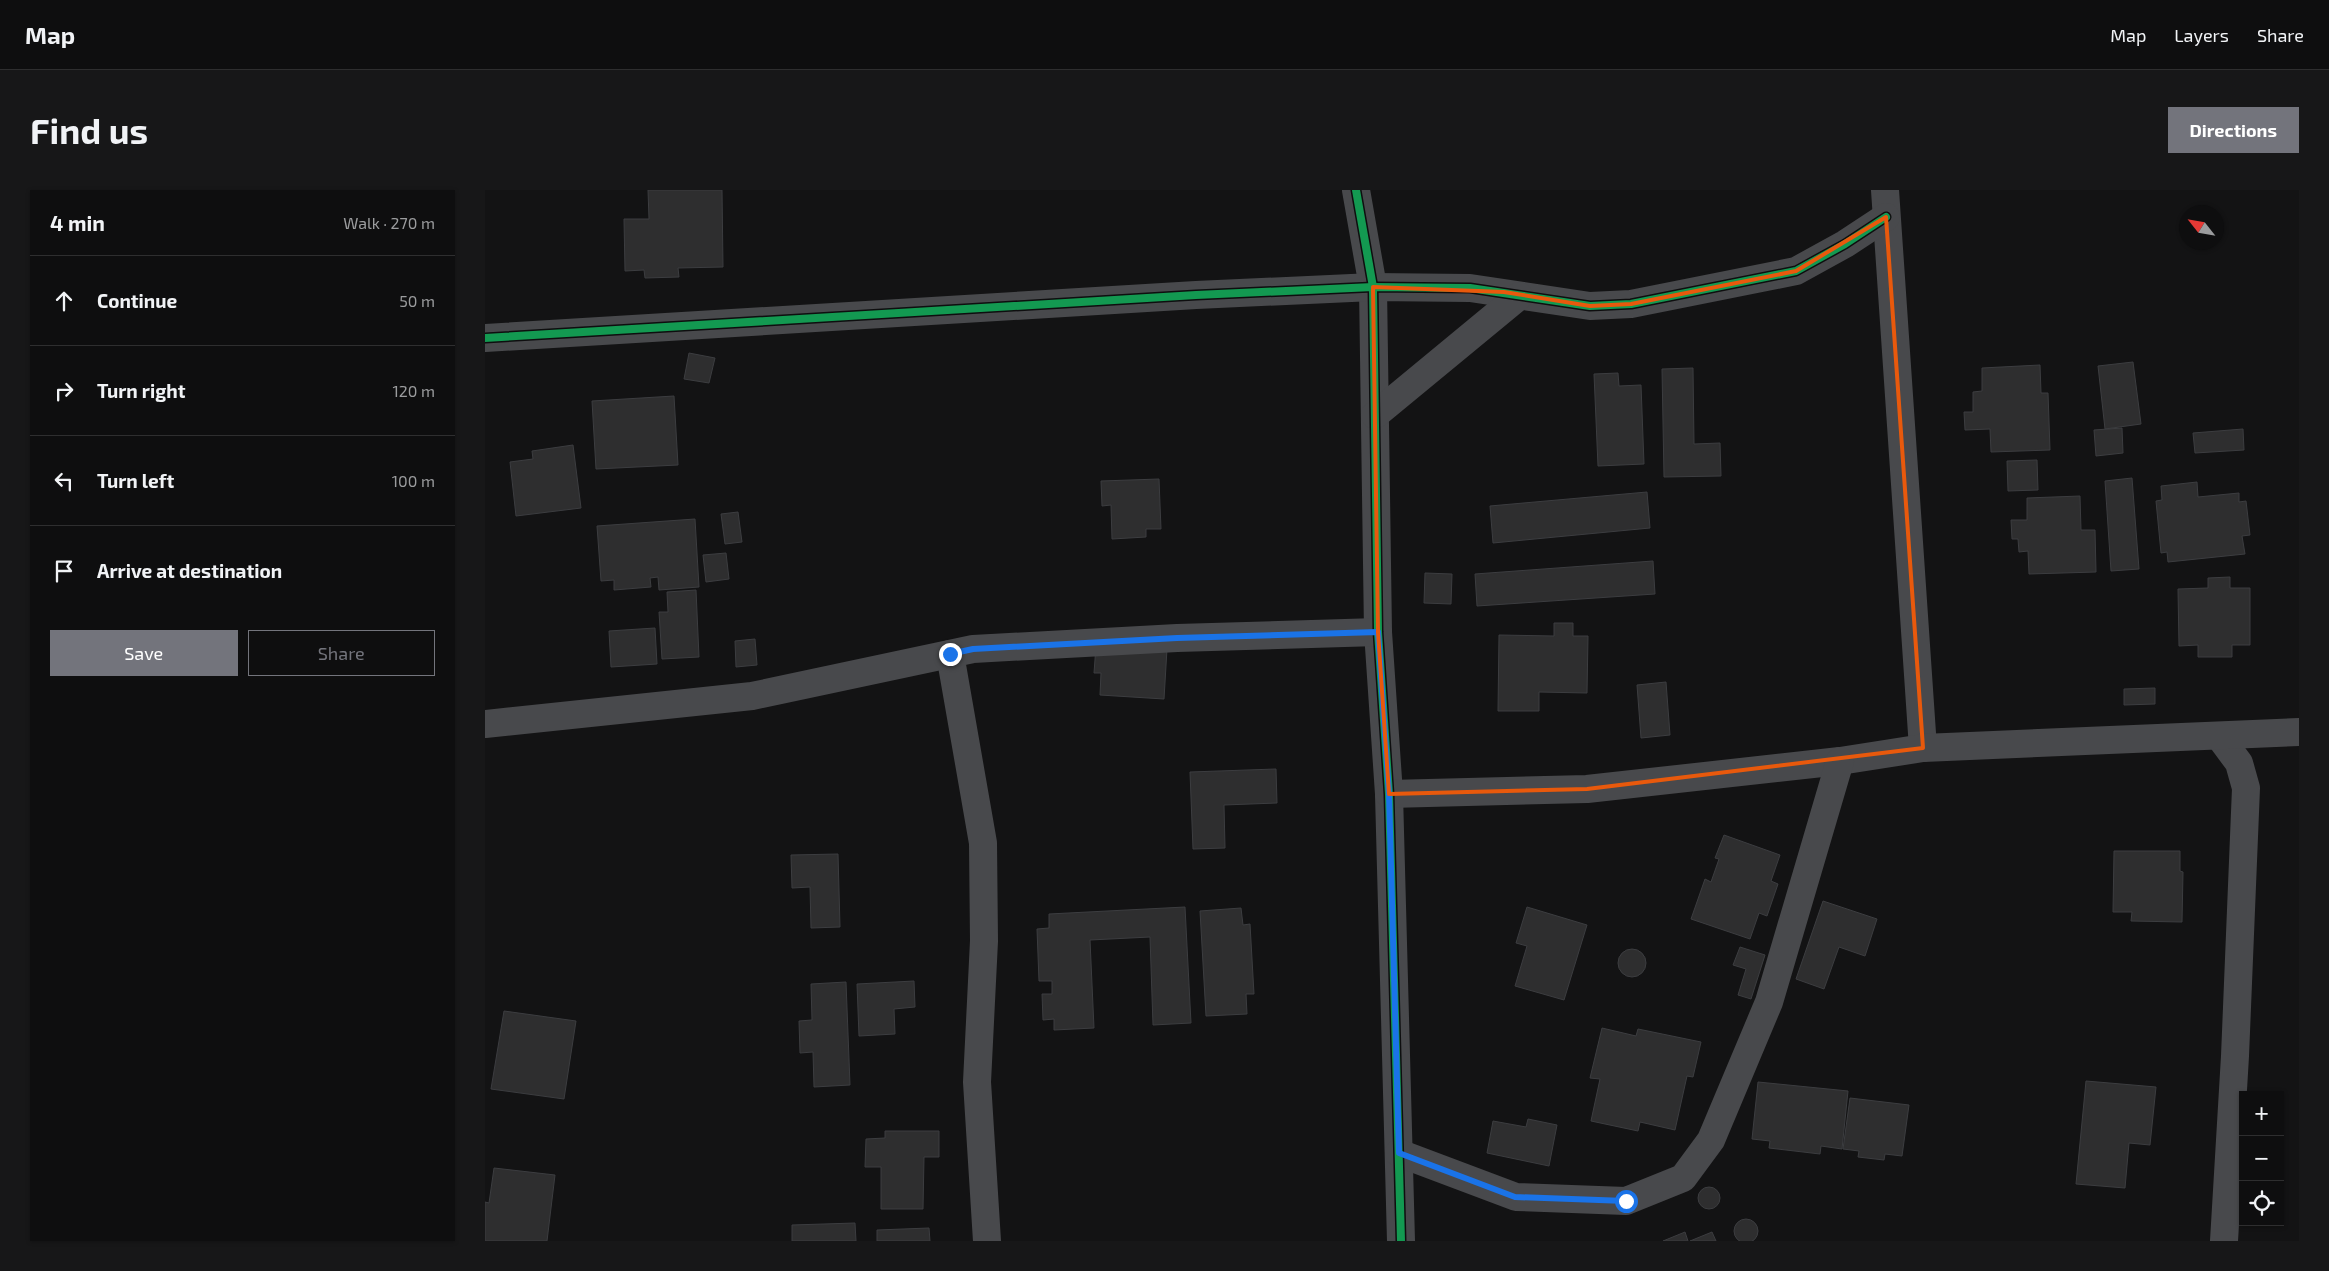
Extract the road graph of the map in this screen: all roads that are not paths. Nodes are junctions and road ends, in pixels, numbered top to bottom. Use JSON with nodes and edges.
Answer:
{"nodes":[{"id":1,"x":1356,"y":190,"type":"edge"},
{"id":2,"x":1885,"y":190,"type":"edge"},
{"id":3,"x":1886,"y":217,"type":"junction"},
{"id":4,"x":1373,"y":287,"type":"junction"},
{"id":5,"x":1519,"y":296,"type":"junction"},
{"id":6,"x":485,"y":338,"type":"edge"},
{"id":7,"x":1375,"y":415,"type":"junction"},
{"id":8,"x":1378,"y":632,"type":"junction"},
{"id":9,"x":950,"y":654,"type":"junction"},
{"id":10,"x":485,"y":724,"type":"edge"},
{"id":11,"x":2299,"y":732,"type":"edge"},
{"id":12,"x":2219,"y":736,"type":"junction"},
{"id":13,"x":1923,"y":748,"type":"junction"},
{"id":14,"x":1840,"y":761,"type":"junction"},
{"id":15,"x":1389,"y":794,"type":"junction"},
{"id":16,"x":1399,"y":1153,"type":"junction"},
{"id":17,"x":987,"y":1241,"type":"edge"},
{"id":18,"x":1401,"y":1241,"type":"edge"},
{"id":19,"x":2224,"y":1241,"type":"edge"}],
"edges":[{"from":1,"to":4,"type":"street"},
{"from":2,"to":3,"type":"street"},
{"from":3,"to":5,"type":"street"},
{"from":3,"to":13,"type":"street"},
{"from":4,"to":5,"type":"street"},
{"from":4,"to":6,"type":"street"},
{"from":4,"to":7,"type":"street"},
{"from":5,"to":7,"type":"street"},
{"from":7,"to":8,"type":"street"},
{"from":8,"to":9,"type":"street"},
{"from":8,"to":15,"type":"street"},
{"from":9,"to":10,"type":"street"},
{"from":9,"to":17,"type":"street"},
{"from":11,"to":12,"type":"street"},
{"from":12,"to":13,"type":"street"},
{"from":12,"to":19,"type":"street"},
{"from":13,"to":14,"type":"street"},
{"from":14,"to":15,"type":"street"},
{"from":14,"to":16,"type":"street"},
{"from":15,"to":16,"type":"street"},
{"from":16,"to":18,"type":"street"}]}
